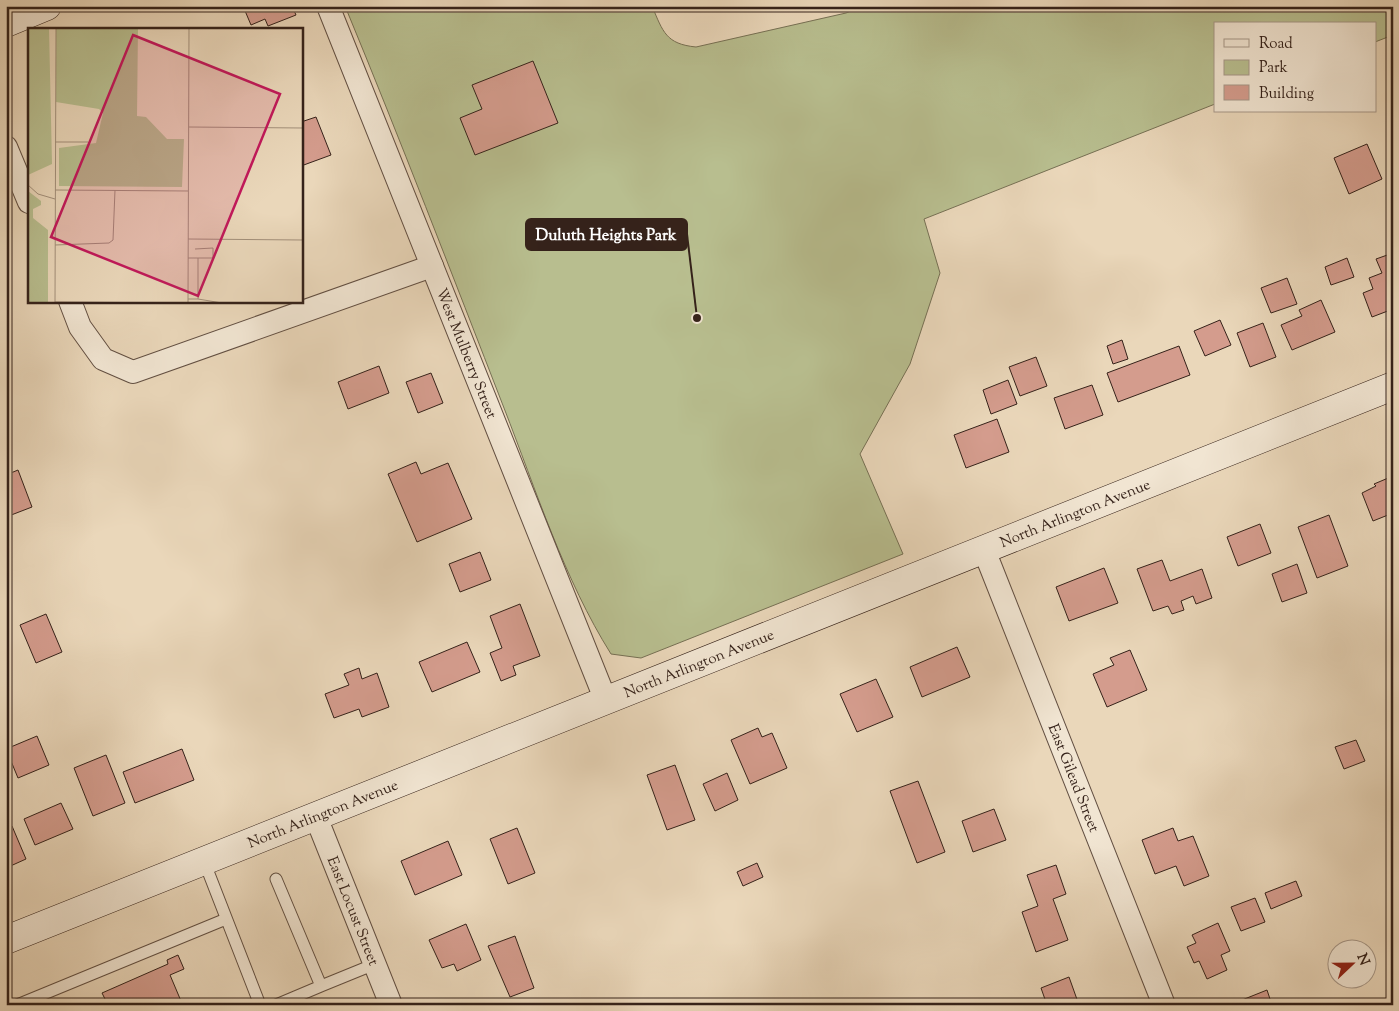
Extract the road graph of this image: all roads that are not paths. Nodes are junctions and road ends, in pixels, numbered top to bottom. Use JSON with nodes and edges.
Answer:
{"nodes":[{"id":1,"x":47,"y":6,"type":"edge"},
{"id":2,"x":328,"y":6,"type":"edge"},
{"id":3,"x":6,"y":23,"type":"edge"},
{"id":4,"x":6,"y":147,"type":"edge"},
{"id":5,"x":28,"y":200,"type":"edge"},
{"id":6,"x":432,"y":266,"type":"junction"},
{"id":7,"x":70,"y":302,"type":"edge"},
{"id":8,"x":1393,"y":386,"type":"edge"},
{"id":9,"x":984,"y":550,"type":"junction"},
{"id":10,"x":606,"y":701,"type":"junction"},
{"id":11,"x":316,"y":816,"type":"junction"},
{"id":12,"x":204,"y":861,"type":"junction"},
{"id":13,"x":276,"y":879,"type":"dead end"},
{"id":14,"x":226,"y":919,"type":"junction"},
{"id":15,"x":6,"y":940,"type":"edge"},
{"id":16,"x":375,"y":964,"type":"junction"},
{"id":17,"x":321,"y":986,"type":"junction"},
{"id":18,"x":17,"y":1005,"type":"edge"},
{"id":19,"x":260,"y":1005,"type":"edge"},
{"id":20,"x":276,"y":1005,"type":"edge"},
{"id":21,"x":391,"y":1005,"type":"edge"},
{"id":22,"x":1164,"y":1005,"type":"edge"}],
"edges":[{"from":1,"to":3,"type":"main road"},
{"from":2,"to":6,"type":"street","name":"West Mulberry Street"},
{"from":4,"to":5,"type":"street"},
{"from":6,"to":7,"type":"street"},
{"from":6,"to":10,"type":"street","name":"West Mulberry Street"},
{"from":8,"to":9,"type":"main road","name":"North Arlington Avenue"},
{"from":9,"to":10,"type":"main road","name":"North Arlington Avenue"},
{"from":9,"to":22,"type":"street","name":"East Gilead Street"},
{"from":10,"to":11,"type":"main road","name":"North Arlington Avenue"},
{"from":11,"to":12,"type":"main road","name":"North Arlington Avenue"},
{"from":11,"to":16,"type":"street","name":"East Locust Street"},
{"from":12,"to":14,"type":"lane"},
{"from":12,"to":15,"type":"main road","name":"North Arlington Avenue"},
{"from":13,"to":17,"type":"lane"},
{"from":14,"to":18,"type":"lane"},
{"from":14,"to":19,"type":"lane"},
{"from":16,"to":17,"type":"lane"},
{"from":16,"to":21,"type":"street","name":"East Locust Street"},
{"from":17,"to":20,"type":"lane"}]}
